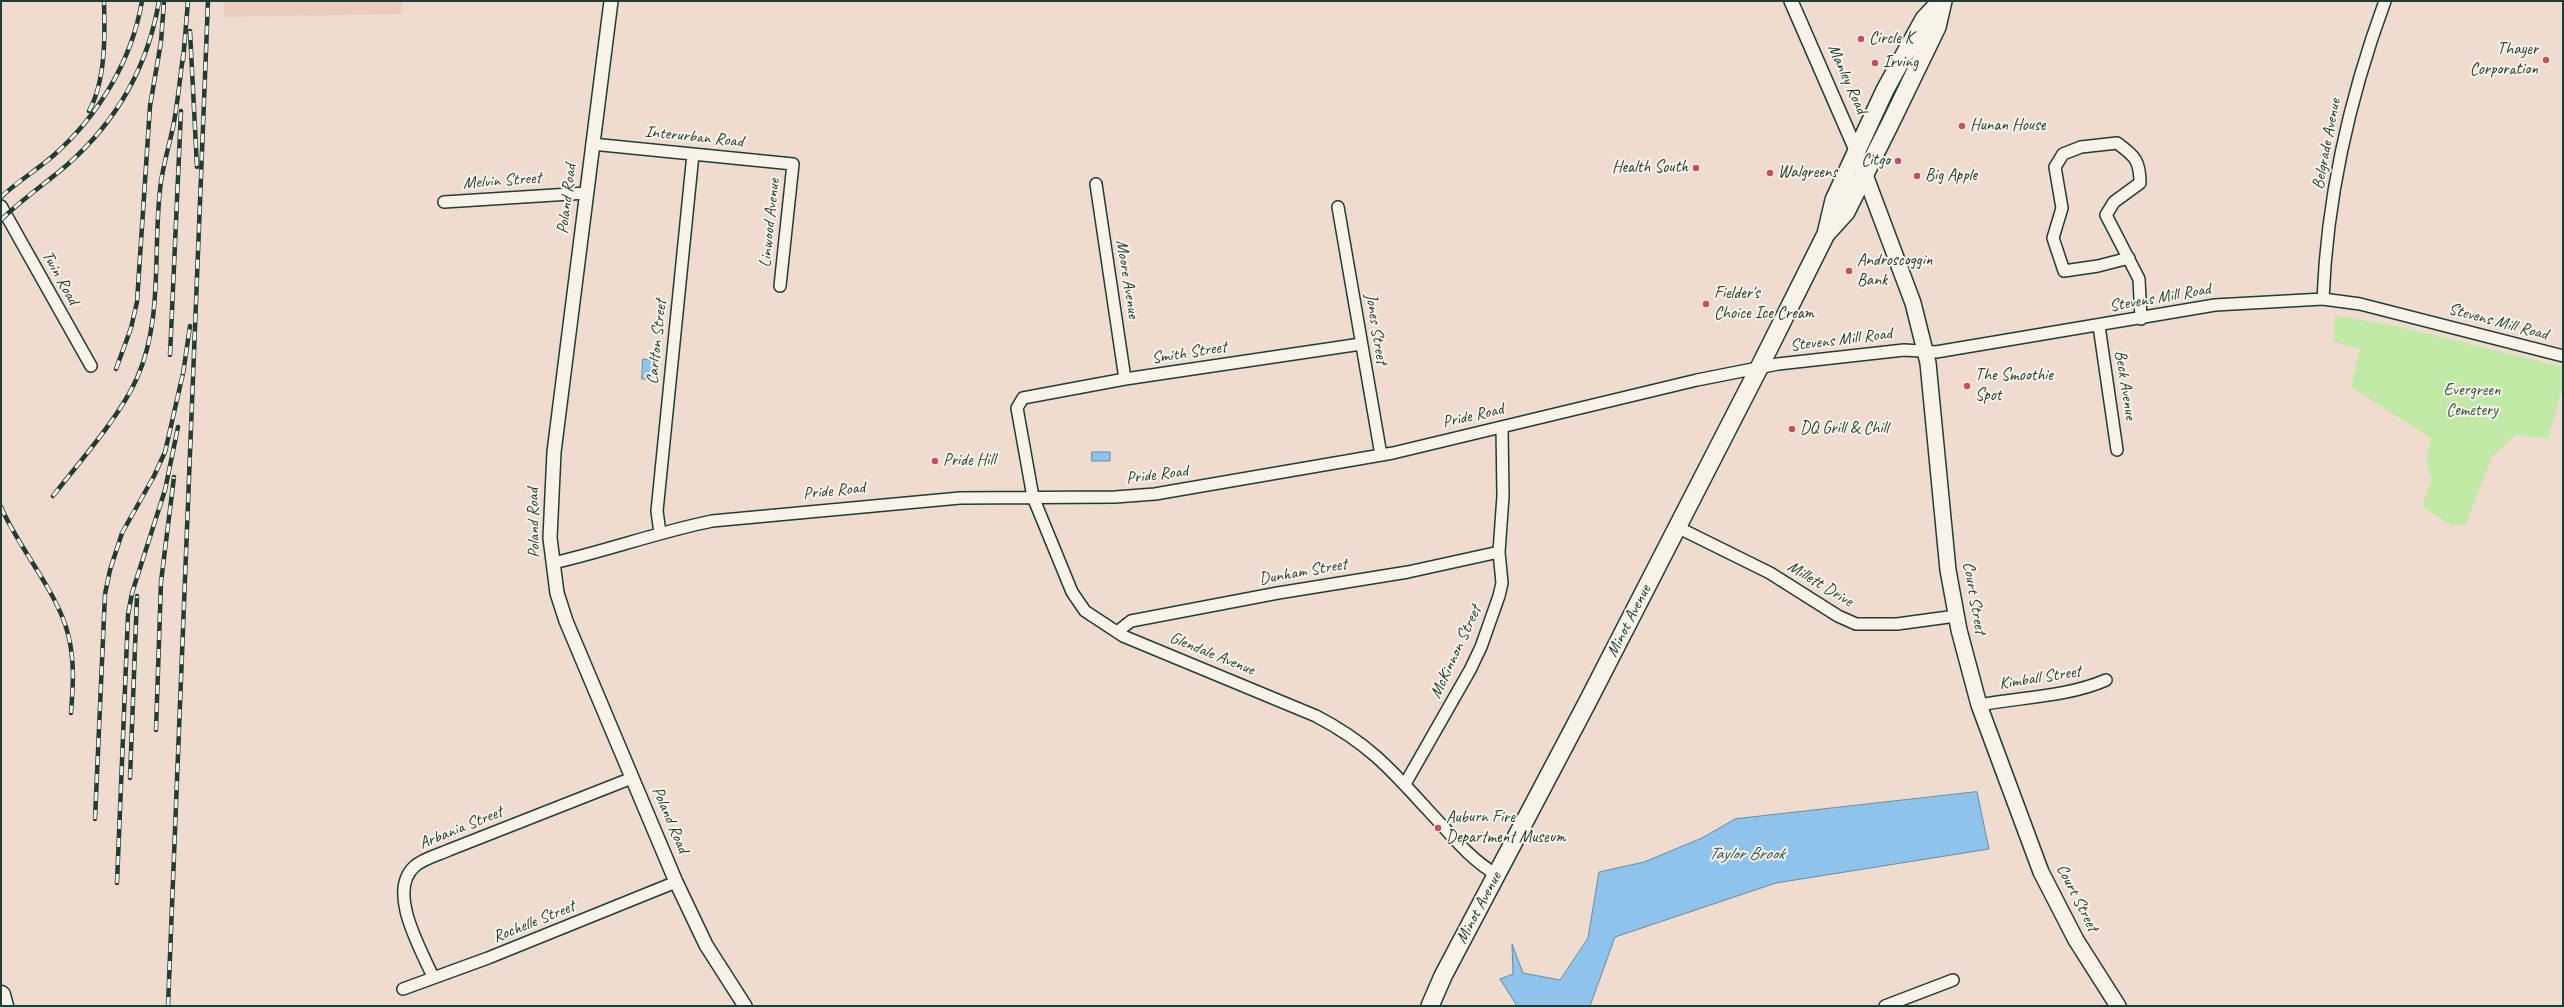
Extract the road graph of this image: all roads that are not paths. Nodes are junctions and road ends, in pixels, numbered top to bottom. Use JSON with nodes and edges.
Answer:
{"nodes":[{"id":1,"x":611,"y":1,"type":"edge"},
{"id":2,"x":1791,"y":1,"type":"edge"},
{"id":3,"x":1942,"y":1,"type":"edge"},
{"id":4,"x":2385,"y":1,"type":"edge"},
{"id":5,"x":592,"y":144,"type":"junction"},
{"id":6,"x":1856,"y":150,"type":"junction"},
{"id":7,"x":693,"y":154,"type":"junction"},
{"id":8,"x":793,"y":164,"type":"joint"},
{"id":9,"x":1864,"y":174,"type":"junction"},
{"id":10,"x":1096,"y":184,"type":"dead end"},
{"id":11,"x":586,"y":193,"type":"junction"},
{"id":12,"x":444,"y":202,"type":"dead end"},
{"id":13,"x":1,"y":206,"type":"edge"},
{"id":14,"x":1338,"y":207,"type":"dead end"},
{"id":15,"x":1826,"y":234,"type":"junction"},
{"id":16,"x":2129,"y":258,"type":"junction"},
{"id":17,"x":780,"y":286,"type":"dead end"},
{"id":18,"x":2323,"y":299,"type":"junction"},
{"id":19,"x":2140,"y":319,"type":"junction"},
{"id":20,"x":2099,"y":326,"type":"junction"},
{"id":21,"x":1361,"y":344,"type":"junction"},
{"id":22,"x":1924,"y":351,"type":"junction"},
{"id":23,"x":2562,"y":353,"type":"edge"},
{"id":24,"x":91,"y":366,"type":"dead end"},
{"id":25,"x":1759,"y":368,"type":"junction"},
{"id":26,"x":1125,"y":380,"type":"junction"},
{"id":27,"x":1023,"y":398,"type":"joint"},
{"id":28,"x":1502,"y":427,"type":"junction"},
{"id":29,"x":2117,"y":450,"type":"dead end"},
{"id":30,"x":1381,"y":456,"type":"junction"},
{"id":31,"x":1034,"y":497,"type":"junction"},
{"id":32,"x":1677,"y":527,"type":"junction"},
{"id":33,"x":660,"y":533,"type":"junction"},
{"id":34,"x":1499,"y":552,"type":"junction"},
{"id":35,"x":553,"y":563,"type":"junction"},
{"id":36,"x":1956,"y":616,"type":"junction"},
{"id":37,"x":1117,"y":632,"type":"junction"},
{"id":38,"x":2106,"y":680,"type":"dead end"},
{"id":39,"x":1979,"y":705,"type":"junction"},
{"id":40,"x":632,"y":778,"type":"junction"},
{"id":41,"x":1405,"y":784,"type":"junction"},
{"id":42,"x":1497,"y":875,"type":"junction"},
{"id":43,"x":676,"y":882,"type":"junction"},
{"id":44,"x":433,"y":977,"type":"junction"},
{"id":45,"x":1953,"y":980,"type":"dead end"},
{"id":46,"x":403,"y":989,"type":"dead end"},
{"id":47,"x":1,"y":995,"type":"edge"},
{"id":48,"x":4,"y":1006,"type":"edge"},
{"id":49,"x":745,"y":1006,"type":"edge"},
{"id":50,"x":1430,"y":1006,"type":"edge"},
{"id":51,"x":1885,"y":1006,"type":"edge"},
{"id":52,"x":2118,"y":1006,"type":"edge"}],
"edges":[{"from":1,"to":5,"type":"street","name":"Poland Road"},
{"from":2,"to":6,"type":"street","name":"Manley Road"},
{"from":3,"to":6,"type":"main road","name":"Minot Avenue"},
{"from":3,"to":9,"type":"main road","name":"Minot Avenue"},
{"from":4,"to":18,"type":"street","name":"Belgrade Avenue"},
{"from":5,"to":7,"type":"street","name":"Interurban Road"},
{"from":5,"to":11,"type":"street","name":"Poland Road"},
{"from":6,"to":9,"type":"main road","name":"Manley Road"},
{"from":6,"to":15,"type":"main road","name":"Minot Avenue"},
{"from":7,"to":8,"type":"street","name":"Interurban Road"},
{"from":7,"to":33,"type":"street","name":"Carlton Street"},
{"from":8,"to":17,"type":"street","name":"Linwood Avenue"},
{"from":9,"to":15,"type":"main road","name":"Minot Avenue"},
{"from":9,"to":22,"type":"main road","name":"Court Street"},
{"from":10,"to":26,"type":"street","name":"Moore Avenue"},
{"from":11,"to":12,"type":"street","name":"Melvin Street"},
{"from":11,"to":35,"type":"street","name":"Poland Road"},
{"from":13,"to":24,"type":"street","name":"Twin Road"},
{"from":14,"to":21,"type":"street","name":"Jones Street"},
{"from":15,"to":25,"type":"main road","name":"Minot Avenue"},
{"from":16,"to":16,"type":"street"},
{"from":16,"to":19,"type":"street"},
{"from":18,"to":19,"type":"street","name":"Stevens Mill Road"},
{"from":18,"to":23,"type":"street","name":"Stevens Mill Road"},
{"from":19,"to":20,"type":"street","name":"Stevens Mill Road"},
{"from":20,"to":22,"type":"street","name":"Stevens Mill Road"},
{"from":20,"to":29,"type":"street","name":"Beck Avenue"},
{"from":21,"to":26,"type":"street","name":"Smith Street"},
{"from":21,"to":30,"type":"street","name":"Jones Street"},
{"from":22,"to":25,"type":"street","name":"Stevens Mill Road"},
{"from":22,"to":36,"type":"main road","name":"Court Street"},
{"from":25,"to":28,"type":"street","name":"Pride Road"},
{"from":25,"to":32,"type":"main road","name":"Minot Avenue"},
{"from":26,"to":27,"type":"street","name":"Smith Street"},
{"from":27,"to":31,"type":"street","name":"Glendale Avenue"},
{"from":28,"to":30,"type":"street","name":"Pride Road"},
{"from":28,"to":34,"type":"street","name":"McKinnon Street"},
{"from":30,"to":31,"type":"street","name":"Pride Road"},
{"from":31,"to":33,"type":"street","name":"Pride Road"},
{"from":31,"to":37,"type":"street","name":"Glendale Avenue"},
{"from":32,"to":36,"type":"street","name":"Millett Drive"},
{"from":32,"to":42,"type":"main road","name":"Minot Avenue"},
{"from":33,"to":35,"type":"street","name":"Pride Road"},
{"from":34,"to":37,"type":"street","name":"Dunham Street"},
{"from":34,"to":41,"type":"street","name":"McKinnon Street"},
{"from":35,"to":40,"type":"street","name":"Poland Road"},
{"from":36,"to":39,"type":"main road","name":"Court Street"},
{"from":37,"to":41,"type":"street","name":"Glendale Avenue"},
{"from":38,"to":39,"type":"street","name":"Kimball Street"},
{"from":39,"to":52,"type":"main road","name":"Court Street"},
{"from":40,"to":43,"type":"street","name":"Poland Road"},
{"from":40,"to":44,"type":"street","name":"Arbania Street"},
{"from":41,"to":42,"type":"street","name":"Glendale Avenue"},
{"from":42,"to":50,"type":"main road","name":"Minot Avenue"},
{"from":43,"to":44,"type":"street","name":"Rochelle Street"},
{"from":43,"to":49,"type":"street","name":"Poland Road"},
{"from":44,"to":46,"type":"street","name":"Rochelle Street"},
{"from":45,"to":51,"type":"street"},
{"from":47,"to":48,"type":"highway"}]}
